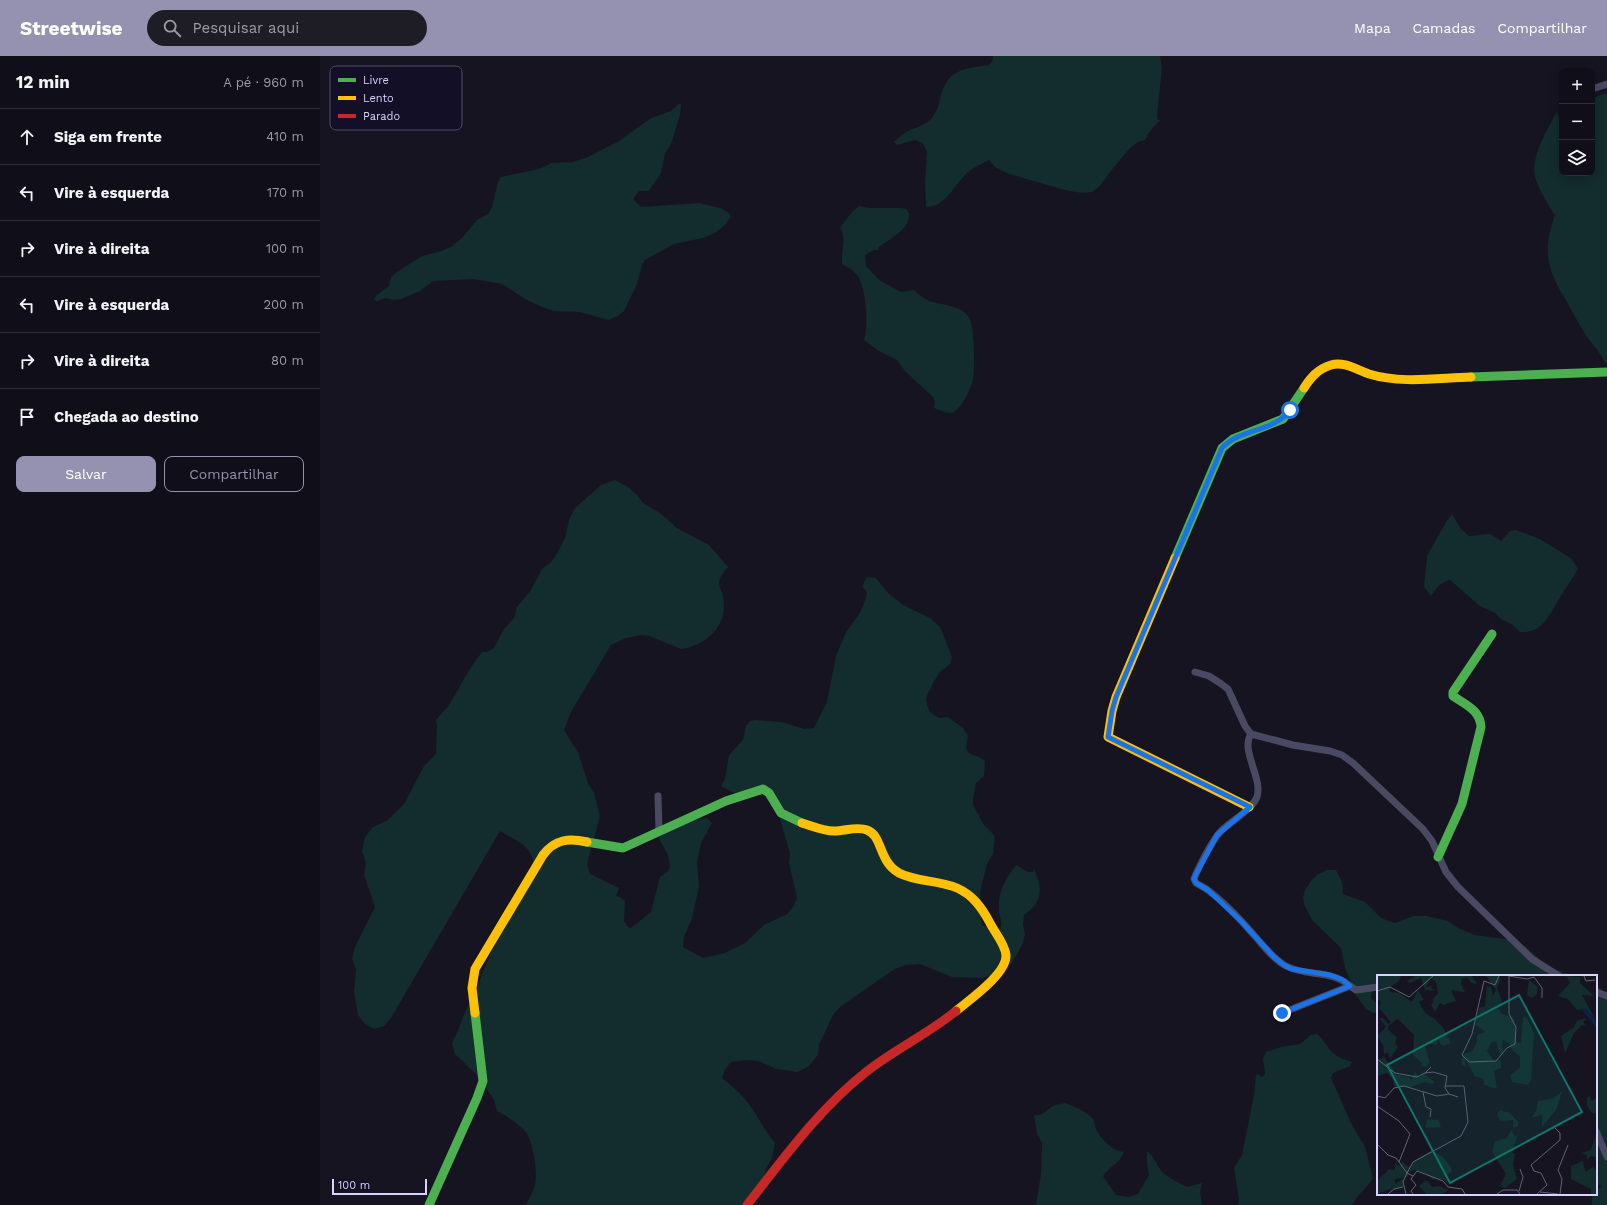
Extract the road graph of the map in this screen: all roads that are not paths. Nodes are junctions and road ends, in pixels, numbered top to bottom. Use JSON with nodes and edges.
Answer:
{"nodes":[{"id":1,"x":1607,"y":84,"type":"edge"},
{"id":2,"x":1595,"y":88,"type":"edge"},
{"id":3,"x":1607,"y":372,"type":"edge"},
{"id":4,"x":1492,"y":634,"type":"dead end"},
{"id":5,"x":1195,"y":672,"type":"dead end"},
{"id":6,"x":1251,"y":734,"type":"junction"},
{"id":7,"x":658,"y":796,"type":"dead end"},
{"id":8,"x":1250,"y":807,"type":"junction"},
{"id":9,"x":659,"y":831,"type":"junction"},
{"id":10,"x":1438,"y":857,"type":"junction"},
{"id":11,"x":1557,"y":975,"type":"edge"},
{"id":12,"x":1350,"y":986,"type":"junction"},
{"id":13,"x":1377,"y":987,"type":"edge"},
{"id":14,"x":1597,"y":992,"type":"edge"},
{"id":15,"x":1607,"y":996,"type":"edge"},
{"id":16,"x":1282,"y":1013,"type":"dead end"},
{"id":17,"x":1597,"y":1133,"type":"edge"},
{"id":18,"x":1607,"y":1157,"type":"edge"},
{"id":19,"x":429,"y":1205,"type":"edge"},
{"id":20,"x":747,"y":1205,"type":"edge"}],
"edges":[{"from":1,"to":2,"type":"street"},
{"from":3,"to":8,"type":"street"},
{"from":4,"to":10,"type":"street"},
{"from":5,"to":6,"type":"street"},
{"from":6,"to":8,"type":"street"},
{"from":6,"to":10,"type":"street"},
{"from":7,"to":9,"type":"street"},
{"from":8,"to":12,"type":"street"},
{"from":9,"to":19,"type":"street"},
{"from":9,"to":20,"type":"street"},
{"from":10,"to":11,"type":"street"},
{"from":12,"to":13,"type":"street"},
{"from":12,"to":16,"type":"street"},
{"from":14,"to":15,"type":"street"},
{"from":17,"to":18,"type":"street"}]}
